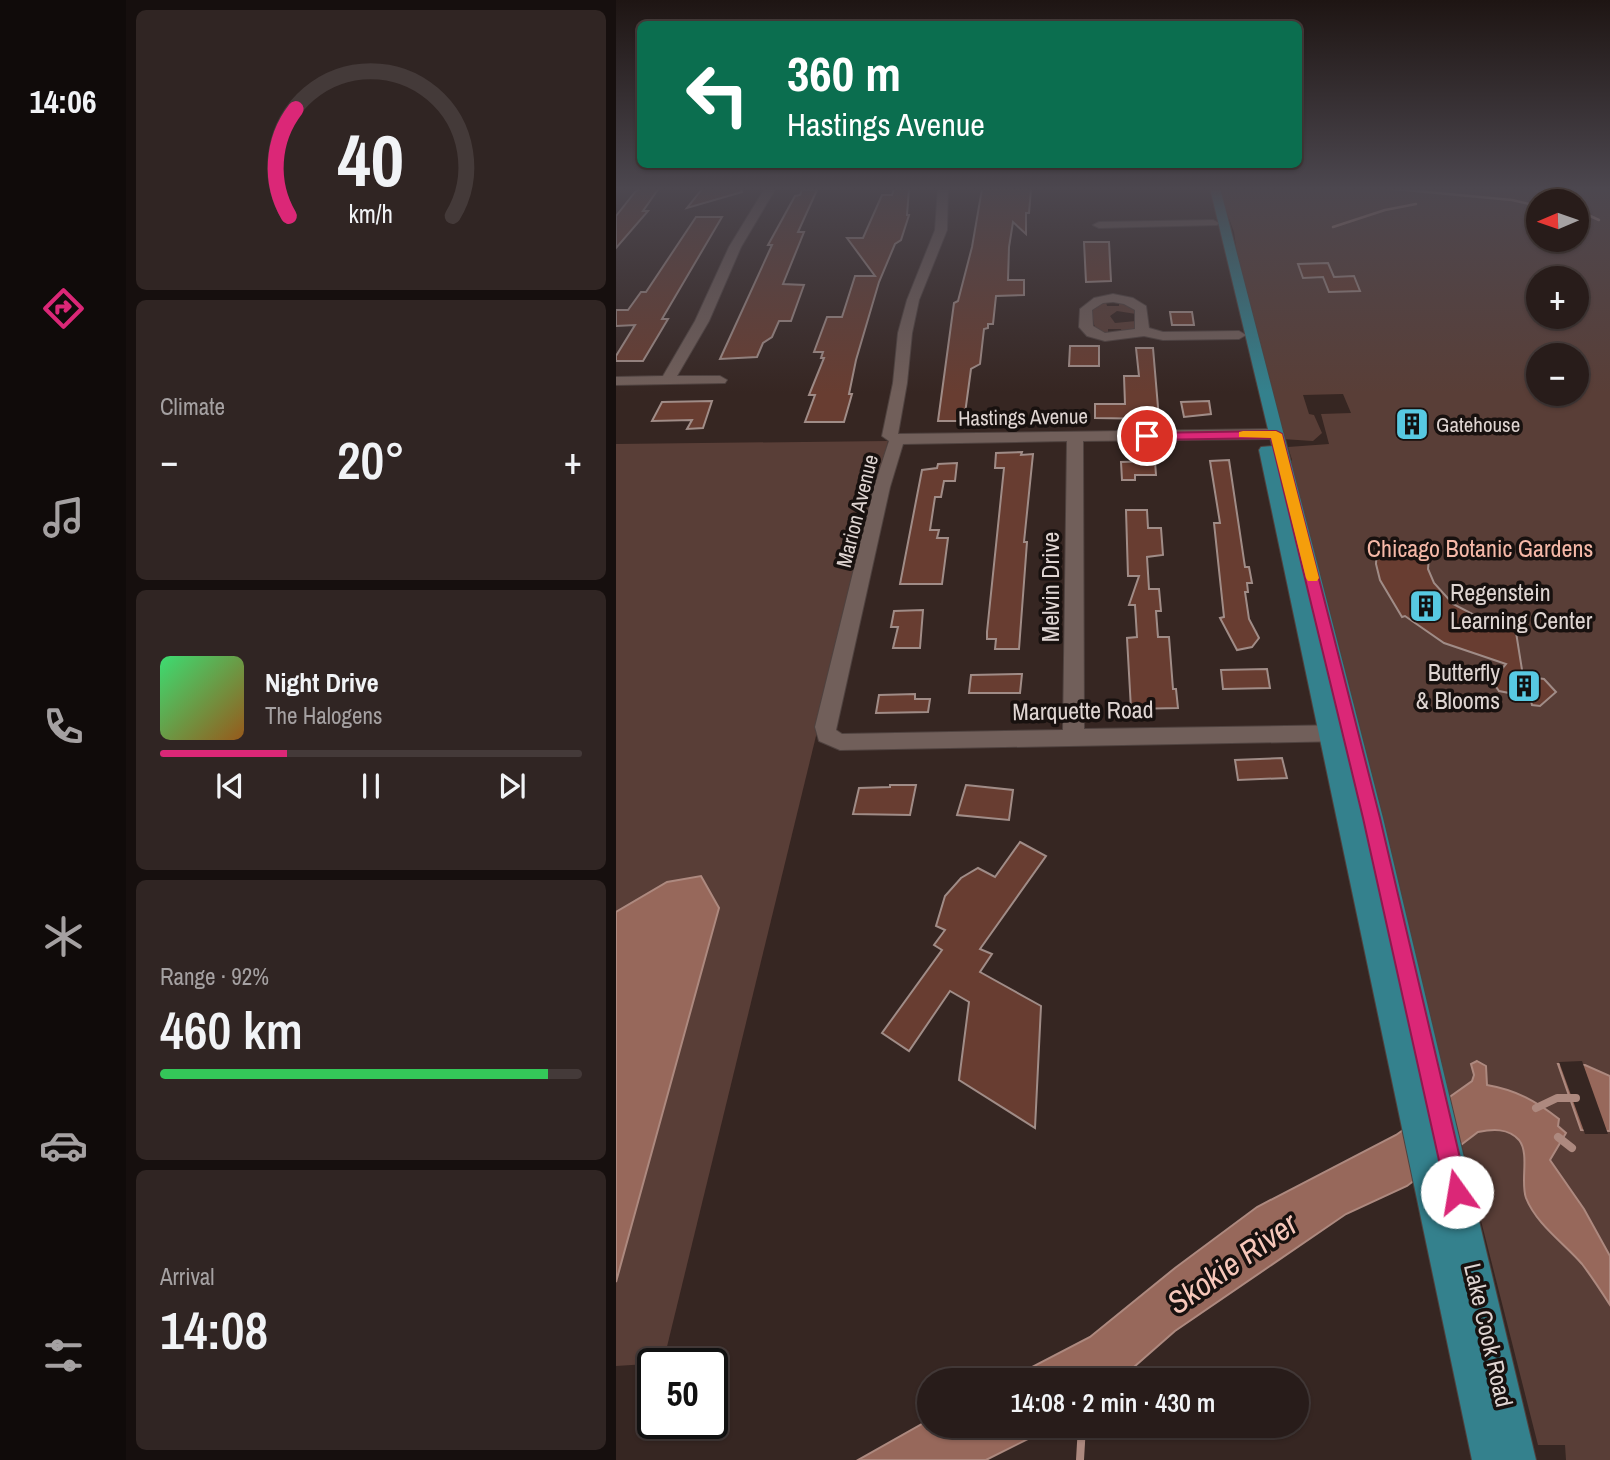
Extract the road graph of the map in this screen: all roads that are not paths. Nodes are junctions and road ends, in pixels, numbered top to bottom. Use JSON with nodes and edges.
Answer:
{"nodes":[{"id":1,"x":731,"y":256,"type":"edge"},
{"id":2,"x":931,"y":256,"type":"edge"},
{"id":3,"x":1221,"y":256,"type":"edge"},
{"id":4,"x":1230,"y":256,"type":"edge"},
{"id":5,"x":1142,"y":331,"type":"dead end"},
{"id":6,"x":1239,"y":334,"type":"junction"},
{"id":7,"x":668,"y":380,"type":"junction"},
{"id":8,"x":720,"y":380,"type":"dead end"},
{"id":9,"x":616,"y":381,"type":"edge"},
{"id":10,"x":1270,"y":434,"type":"junction"},
{"id":11,"x":1075,"y":438,"type":"junction"},
{"id":12,"x":897,"y":439,"type":"junction"},
{"id":13,"x":825,"y":727,"type":"joint"},
{"id":14,"x":1340,"y":734,"type":"junction"},
{"id":15,"x":1073,"y":736,"type":"junction"},
{"id":16,"x":1450,"y":1220,"type":"junction"},
{"id":17,"x":1490,"y":1460,"type":"edge"},
{"id":18,"x":1518,"y":1460,"type":"edge"}],
"edges":[{"from":1,"to":7,"type":"street"},
{"from":2,"to":12,"type":"street","name":"Marion Avenue"},
{"from":3,"to":6,"type":"main road","name":"Lake Cook Road"},
{"from":4,"to":10,"type":"main road","name":"Lake Cook Road"},
{"from":5,"to":6,"type":"street"},
{"from":6,"to":10,"type":"main road","name":"Lake Cook Road"},
{"from":7,"to":8,"type":"street"},
{"from":7,"to":9,"type":"street"},
{"from":10,"to":11,"type":"street","name":"Hastings Avenue"},
{"from":10,"to":14,"type":"main road","name":"Lake Cook Road"},
{"from":11,"to":12,"type":"street","name":"Hastings Avenue"},
{"from":11,"to":15,"type":"street","name":"Melvin Drive"},
{"from":12,"to":13,"type":"street","name":"Marion Avenue"},
{"from":13,"to":15,"type":"street","name":"Marquette Road"},
{"from":14,"to":15,"type":"street","name":"Marquette Road"},
{"from":14,"to":16,"type":"main road","name":"Lake Cook Road"},
{"from":16,"to":17,"type":"main road","name":"Lake Cook Road"},
{"from":16,"to":18,"type":"main road","name":"Lake Cook Road"}]}
